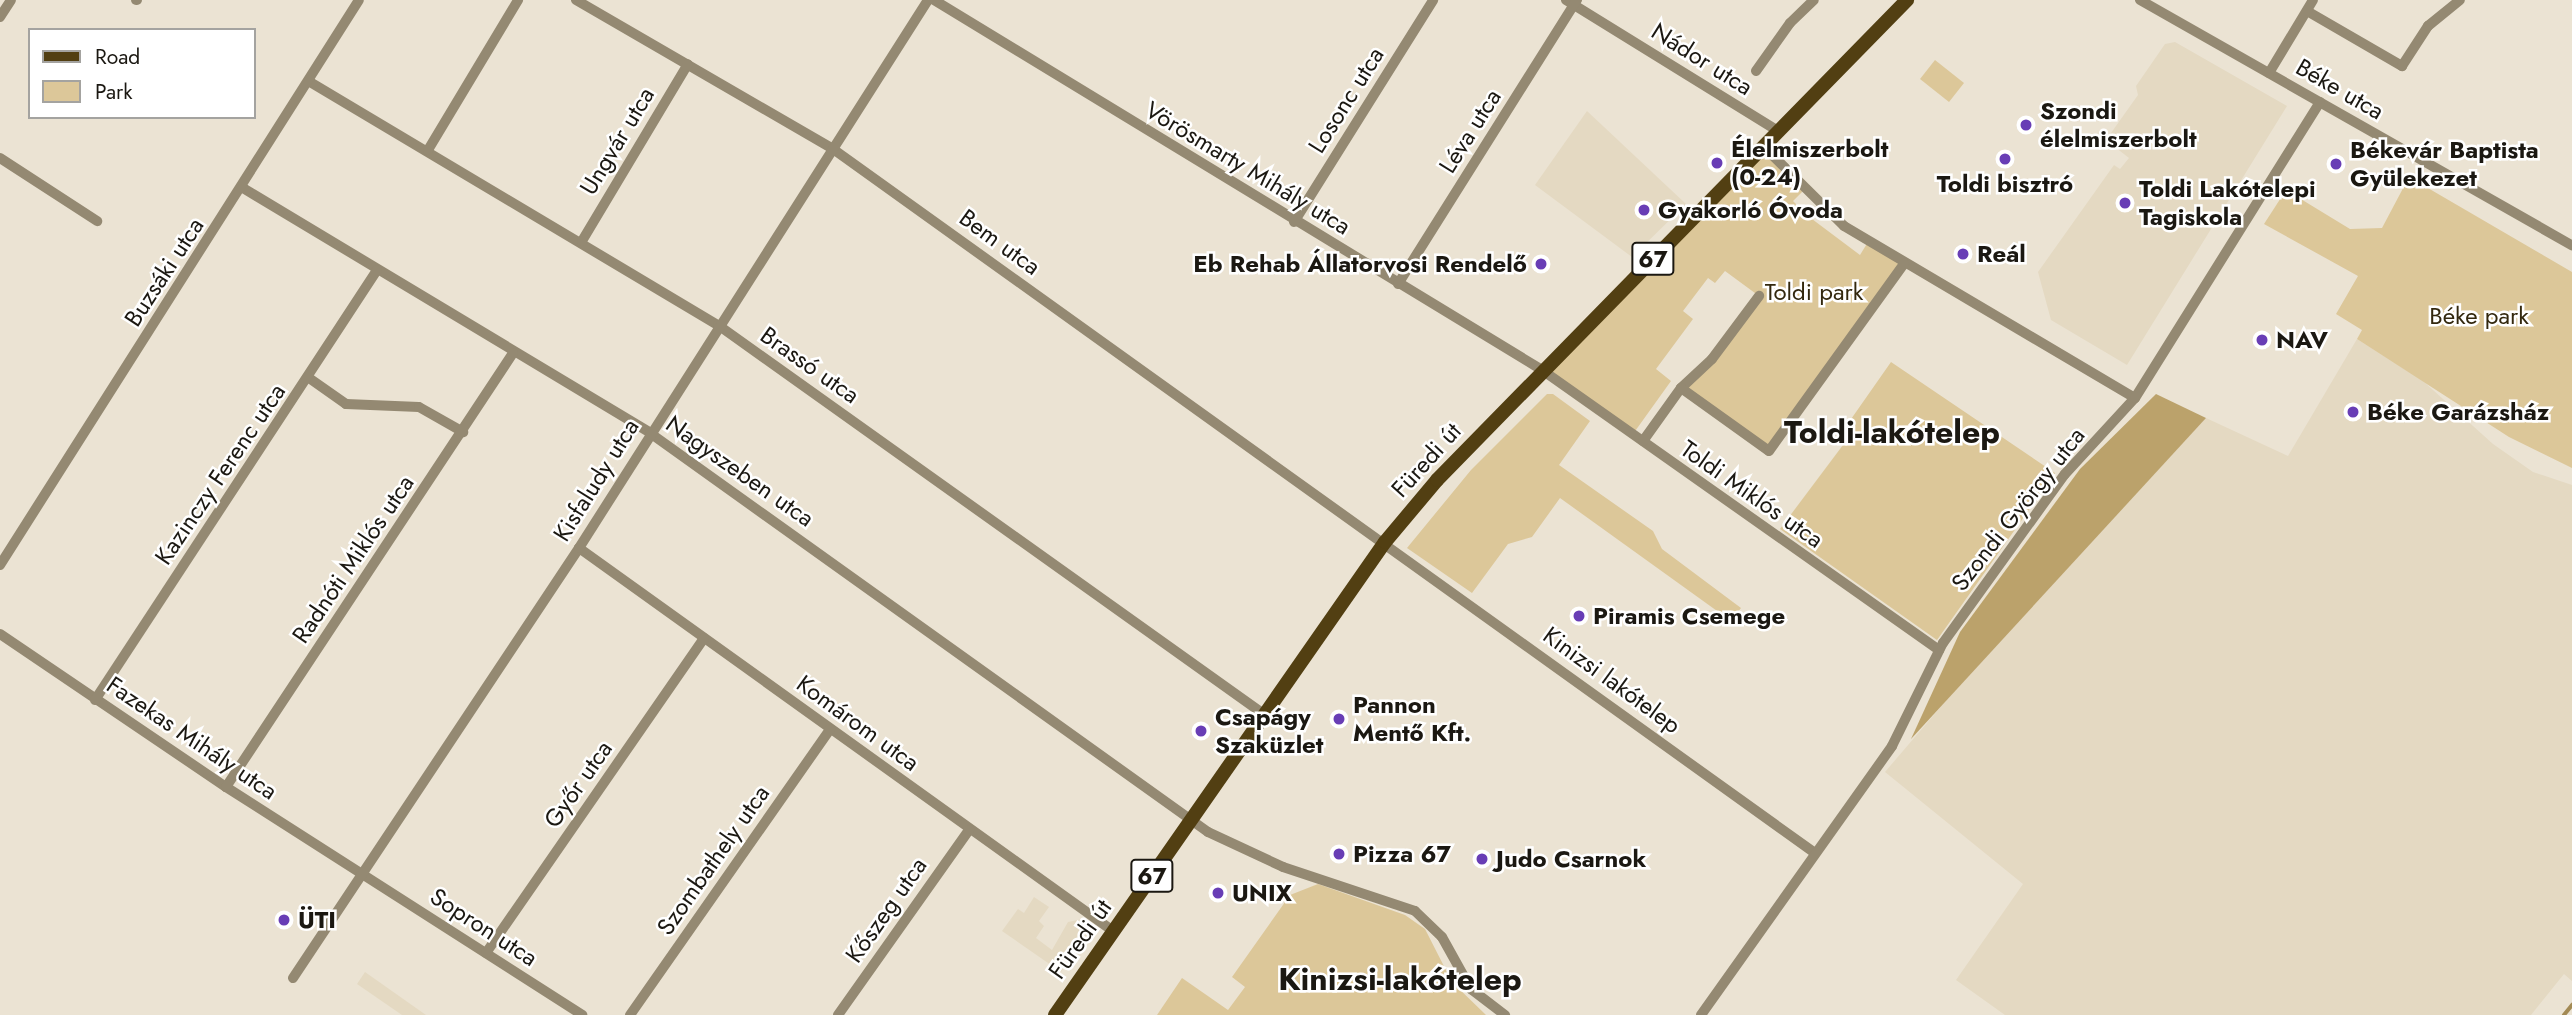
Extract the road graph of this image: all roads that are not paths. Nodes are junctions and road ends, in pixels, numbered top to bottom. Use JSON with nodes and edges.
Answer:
{"nodes":[{"id":1,"x":11,"y":0,"type":"edge"},
{"id":2,"x":359,"y":0,"type":"edge"},
{"id":3,"x":518,"y":0,"type":"edge"},
{"id":4,"x":576,"y":0,"type":"edge"},
{"id":5,"x":928,"y":0,"type":"edge"},
{"id":6,"x":934,"y":0,"type":"edge"},
{"id":7,"x":1815,"y":0,"type":"edge"},
{"id":8,"x":1907,"y":0,"type":"edge"},
{"id":9,"x":2140,"y":0,"type":"edge"},
{"id":10,"x":2313,"y":0,"type":"edge"},
{"id":11,"x":2460,"y":0,"type":"edge"},
{"id":12,"x":1431,"y":1,"type":"edge"},
{"id":13,"x":1572,"y":2,"type":"edge"},
{"id":14,"x":2307,"y":11,"type":"junction"},
{"id":15,"x":0,"y":17,"type":"edge"},
{"id":16,"x":688,"y":64,"type":"junction"},
{"id":17,"x":1756,"y":71,"type":"dead end"},
{"id":18,"x":2269,"y":73,"type":"junction"},
{"id":19,"x":310,"y":82,"type":"junction"},
{"id":20,"x":2320,"y":102,"type":"junction"},
{"id":21,"x":1780,"y":132,"type":"junction"},
{"id":22,"x":1765,"y":148,"type":"junction"},
{"id":23,"x":833,"y":149,"type":"junction"},
{"id":24,"x":428,"y":150,"type":"junction"},
{"id":25,"x":0,"y":158,"type":"edge"},
{"id":26,"x":243,"y":188,"type":"junction"},
{"id":27,"x":97,"y":220,"type":"dead end"},
{"id":28,"x":1294,"y":222,"type":"junction"},
{"id":29,"x":582,"y":241,"type":"junction"},
{"id":30,"x":2572,"y":245,"type":"edge"},
{"id":31,"x":1903,"y":264,"type":"junction"},
{"id":32,"x":377,"y":270,"type":"junction"},
{"id":33,"x":1398,"y":284,"type":"junction"},
{"id":34,"x":1759,"y":296,"type":"dead end"},
{"id":35,"x":718,"y":325,"type":"junction"},
{"id":36,"x":513,"y":353,"type":"junction"},
{"id":37,"x":1542,"y":370,"type":"junction"},
{"id":38,"x":309,"y":379,"type":"junction"},
{"id":39,"x":1681,"y":388,"type":"junction"},
{"id":40,"x":2135,"y":398,"type":"junction"},
{"id":41,"x":463,"y":432,"type":"junction"},
{"id":42,"x":650,"y":433,"type":"junction"},
{"id":43,"x":1643,"y":442,"type":"junction"},
{"id":44,"x":1385,"y":542,"type":"junction"},
{"id":45,"x":579,"y":548,"type":"junction"},
{"id":46,"x":0,"y":565,"type":"edge"},
{"id":47,"x":0,"y":634,"type":"edge"},
{"id":48,"x":704,"y":638,"type":"junction"},
{"id":49,"x":1939,"y":650,"type":"junction"},
{"id":50,"x":95,"y":700,"type":"junction"},
{"id":51,"x":1265,"y":715,"type":"junction"},
{"id":52,"x":830,"y":729,"type":"junction"},
{"id":53,"x":226,"y":787,"type":"junction"},
{"id":54,"x":1191,"y":820,"type":"junction"},
{"id":55,"x":969,"y":830,"type":"junction"},
{"id":56,"x":1815,"y":852,"type":"junction"},
{"id":57,"x":363,"y":875,"type":"junction"},
{"id":58,"x":1113,"y":931,"type":"junction"},
{"id":59,"x":486,"y":953,"type":"junction"},
{"id":60,"x":293,"y":978,"type":"dead end"},
{"id":61,"x":582,"y":1015,"type":"edge"},
{"id":62,"x":630,"y":1015,"type":"edge"},
{"id":63,"x":838,"y":1015,"type":"edge"},
{"id":64,"x":1055,"y":1015,"type":"edge"},
{"id":65,"x":1505,"y":1015,"type":"edge"},
{"id":66,"x":1701,"y":1015,"type":"edge"}],
"edges":[{"from":1,"to":15,"type":"street"},
{"from":2,"to":19,"type":"street","name":"Buzsáki utca"},
{"from":3,"to":24,"type":"street"},
{"from":4,"to":16,"type":"street","name":"Bem utca"},
{"from":5,"to":23,"type":"street","name":"Kisfaludy utca"},
{"from":6,"to":28,"type":"street","name":"Vörösmarty Mihály utca"},
{"from":7,"to":17,"type":"street"},
{"from":8,"to":21,"type":"main road","name":"Füredi út","number":"67"},
{"from":9,"to":18,"type":"street","name":"Béke utca"},
{"from":10,"to":14,"type":"street","name":"Béke utca"},
{"from":11,"to":14,"type":"street","name":"Béke utca"},
{"from":12,"to":28,"type":"street","name":"Losonc utca"},
{"from":13,"to":21,"type":"street","name":"Nádor utca"},
{"from":13,"to":33,"type":"street","name":"Léva utca"},
{"from":14,"to":18,"type":"street","name":"Béke utca"},
{"from":16,"to":23,"type":"street","name":"Bem utca"},
{"from":16,"to":29,"type":"street","name":"Ungvár utca"},
{"from":18,"to":20,"type":"street","name":"Béke utca"},
{"from":19,"to":24,"type":"street","name":"Brassó utca"},
{"from":19,"to":26,"type":"street","name":"Buzsáki utca"},
{"from":20,"to":30,"type":"street","name":"Béke utca"},
{"from":20,"to":40,"type":"street","name":"Szondi György utca"},
{"from":21,"to":22,"type":"main road","name":"Füredi út","number":"67"},
{"from":22,"to":31,"type":"street"},
{"from":22,"to":37,"type":"main road","name":"Füredi út","number":"67"},
{"from":23,"to":35,"type":"street","name":"Kisfaludy utca"},
{"from":23,"to":44,"type":"street","name":"Bem utca"},
{"from":24,"to":29,"type":"street","name":"Brassó utca"},
{"from":25,"to":27,"type":"street"},
{"from":26,"to":32,"type":"street","name":"Nagyszeben utca"},
{"from":26,"to":46,"type":"street","name":"Buzsáki utca"},
{"from":28,"to":33,"type":"street","name":"Vörösmarty Mihály utca"},
{"from":29,"to":35,"type":"street","name":"Brassó utca"},
{"from":31,"to":39,"type":"street"},
{"from":31,"to":40,"type":"street"},
{"from":32,"to":36,"type":"street","name":"Nagyszeben utca"},
{"from":32,"to":38,"type":"street","name":"Kazinczy Ferenc utca"},
{"from":33,"to":37,"type":"street","name":"Vörösmarty Mihály utca"},
{"from":34,"to":39,"type":"street"},
{"from":35,"to":42,"type":"street","name":"Kisfaludy utca"},
{"from":35,"to":51,"type":"street","name":"Brassó utca"},
{"from":36,"to":41,"type":"street","name":"Radnóti Miklós utca"},
{"from":36,"to":42,"type":"street","name":"Nagyszeben utca"},
{"from":37,"to":43,"type":"street","name":"Toldi Miklós utca"},
{"from":37,"to":44,"type":"main road","name":"Füredi út","number":"67"},
{"from":38,"to":41,"type":"street"},
{"from":38,"to":50,"type":"street","name":"Kazinczy Ferenc utca"},
{"from":39,"to":43,"type":"street"},
{"from":40,"to":49,"type":"street","name":"Szondi György utca"},
{"from":41,"to":53,"type":"street","name":"Radnóti Miklós utca"},
{"from":42,"to":45,"type":"street","name":"Kisfaludy utca"},
{"from":42,"to":54,"type":"street","name":"Nagyszeben utca"},
{"from":43,"to":49,"type":"street","name":"Toldi Miklós utca"},
{"from":44,"to":51,"type":"main road","name":"Füredi út","number":"67"},
{"from":44,"to":56,"type":"street","name":"Kinizsi lakótelep"},
{"from":45,"to":48,"type":"street","name":"Komárom utca"},
{"from":45,"to":57,"type":"street","name":"Kisfaludy utca"},
{"from":47,"to":50,"type":"street","name":"Fazekas Mihály utca"},
{"from":48,"to":52,"type":"street","name":"Komárom utca"},
{"from":48,"to":59,"type":"street","name":"Győr utca"},
{"from":49,"to":56,"type":"street"},
{"from":50,"to":53,"type":"street","name":"Fazekas Mihály utca"},
{"from":51,"to":54,"type":"main road","name":"Füredi út","number":"67"},
{"from":52,"to":55,"type":"street","name":"Komárom utca"},
{"from":52,"to":62,"type":"street","name":"Szombathely utca"},
{"from":53,"to":57,"type":"street","name":"Fazekas Mihály utca"},
{"from":54,"to":58,"type":"main road","name":"Füredi út","number":"67"},
{"from":54,"to":65,"type":"street"},
{"from":55,"to":58,"type":"street","name":"Komárom utca"},
{"from":55,"to":63,"type":"street","name":"Kőszeg utca"},
{"from":56,"to":66,"type":"street"},
{"from":57,"to":59,"type":"street","name":"Sopron utca"},
{"from":57,"to":60,"type":"street","name":"Kisfaludy utca"},
{"from":58,"to":64,"type":"main road","name":"Füredi út","number":"67"},
{"from":59,"to":61,"type":"street","name":"Sopron utca"}]}
